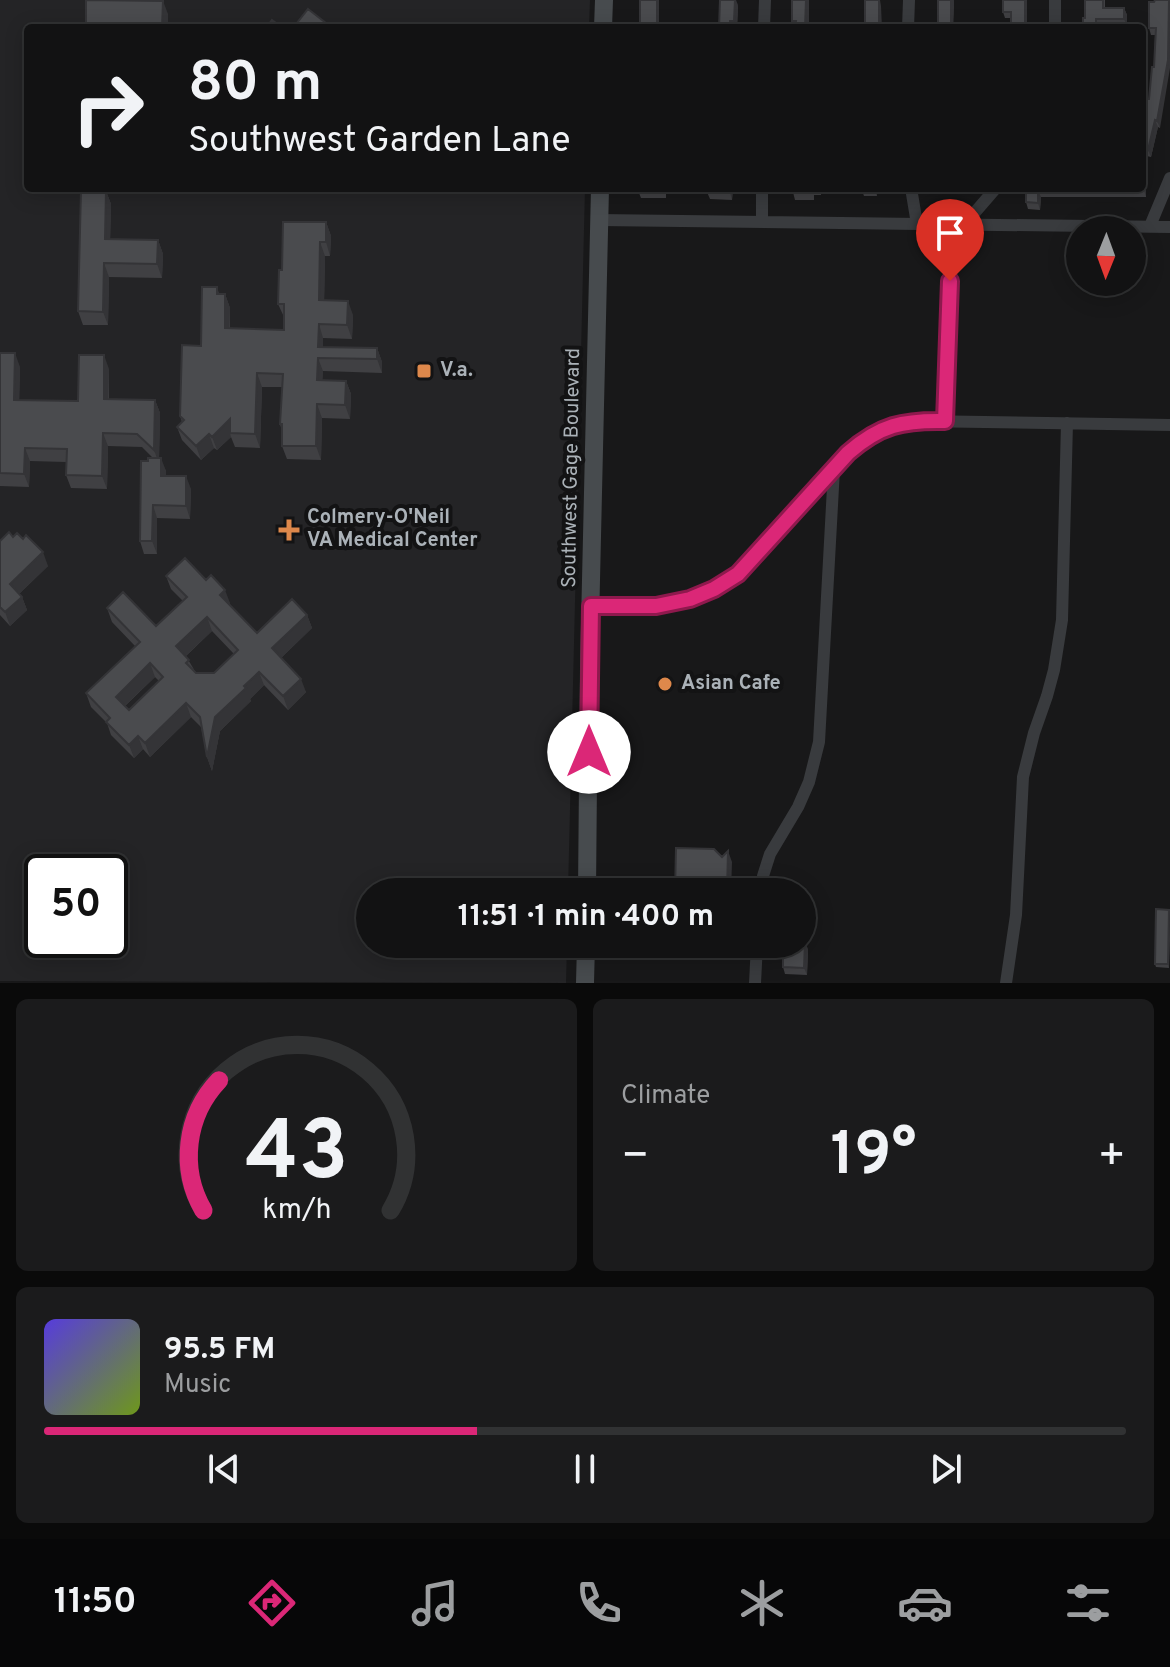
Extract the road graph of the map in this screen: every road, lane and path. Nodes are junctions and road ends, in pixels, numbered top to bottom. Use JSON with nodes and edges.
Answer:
{"nodes":[{"id":1,"x":604,"y":0,"type":"edge"},
{"id":2,"x":765,"y":0,"type":"edge"},
{"id":3,"x":909,"y":0,"type":"edge"},
{"id":4,"x":1055,"y":0,"type":"edge"},
{"id":5,"x":603,"y":24,"type":"edge"},
{"id":6,"x":764,"y":24,"type":"edge"},
{"id":7,"x":908,"y":24,"type":"edge"},
{"id":8,"x":1055,"y":24,"type":"edge"},
{"id":9,"x":1170,"y":178,"type":"edge"},
{"id":10,"x":600,"y":192,"type":"edge"},
{"id":11,"x":762,"y":192,"type":"edge"},
{"id":12,"x":912,"y":192,"type":"edge"},
{"id":13,"x":992,"y":192,"type":"edge"},
{"id":14,"x":599,"y":220,"type":"junction"},
{"id":15,"x":762,"y":221,"type":"junction"},
{"id":16,"x":917,"y":224,"type":"junction"},
{"id":17,"x":958,"y":225,"type":"junction"},
{"id":18,"x":1150,"y":226,"type":"junction"},
{"id":19,"x":1170,"y":227,"type":"edge"},
{"id":20,"x":945,"y":421,"type":"junction"},
{"id":21,"x":1067,"y":423,"type":"junction"},
{"id":22,"x":1170,"y":425,"type":"edge"},
{"id":23,"x":834,"y":469,"type":"junction"},
{"id":24,"x":591,"y":606,"type":"junction"},
{"id":25,"x":587,"y":878,"type":"edge"},
{"id":26,"x":763,"y":878,"type":"edge"},
{"id":27,"x":586,"y":958,"type":"edge"},
{"id":28,"x":756,"y":958,"type":"edge"},
{"id":29,"x":585,"y":983,"type":"edge"},
{"id":30,"x":755,"y":983,"type":"edge"},
{"id":31,"x":1006,"y":983,"type":"edge"}],
"edges":[{"from":1,"to":5,"type":"main road"},
{"from":2,"to":6,"type":"street"},
{"from":3,"to":7,"type":"street"},
{"from":4,"to":8,"type":"street"},
{"from":9,"to":18,"type":"street"},
{"from":10,"to":14,"type":"main road","name":"Southwest Gage Boulevard"},
{"from":11,"to":15,"type":"street"},
{"from":12,"to":16,"type":"street"},
{"from":13,"to":17,"type":"street"},
{"from":14,"to":15,"type":"street"},
{"from":14,"to":24,"type":"main road","name":"Southwest Gage Boulevard"},
{"from":15,"to":16,"type":"street"},
{"from":16,"to":17,"type":"street"},
{"from":17,"to":18,"type":"street"},
{"from":17,"to":20,"type":"street"},
{"from":18,"to":19,"type":"street"},
{"from":20,"to":21,"type":"street"},
{"from":20,"to":23,"type":"street"},
{"from":21,"to":22,"type":"street"},
{"from":21,"to":31,"type":"street"},
{"from":23,"to":24,"type":"street"},
{"from":23,"to":26,"type":"street"},
{"from":24,"to":25,"type":"main road","name":"Southwest Gage Boulevard"},
{"from":27,"to":29,"type":"main road"},
{"from":28,"to":30,"type":"street"}]}
